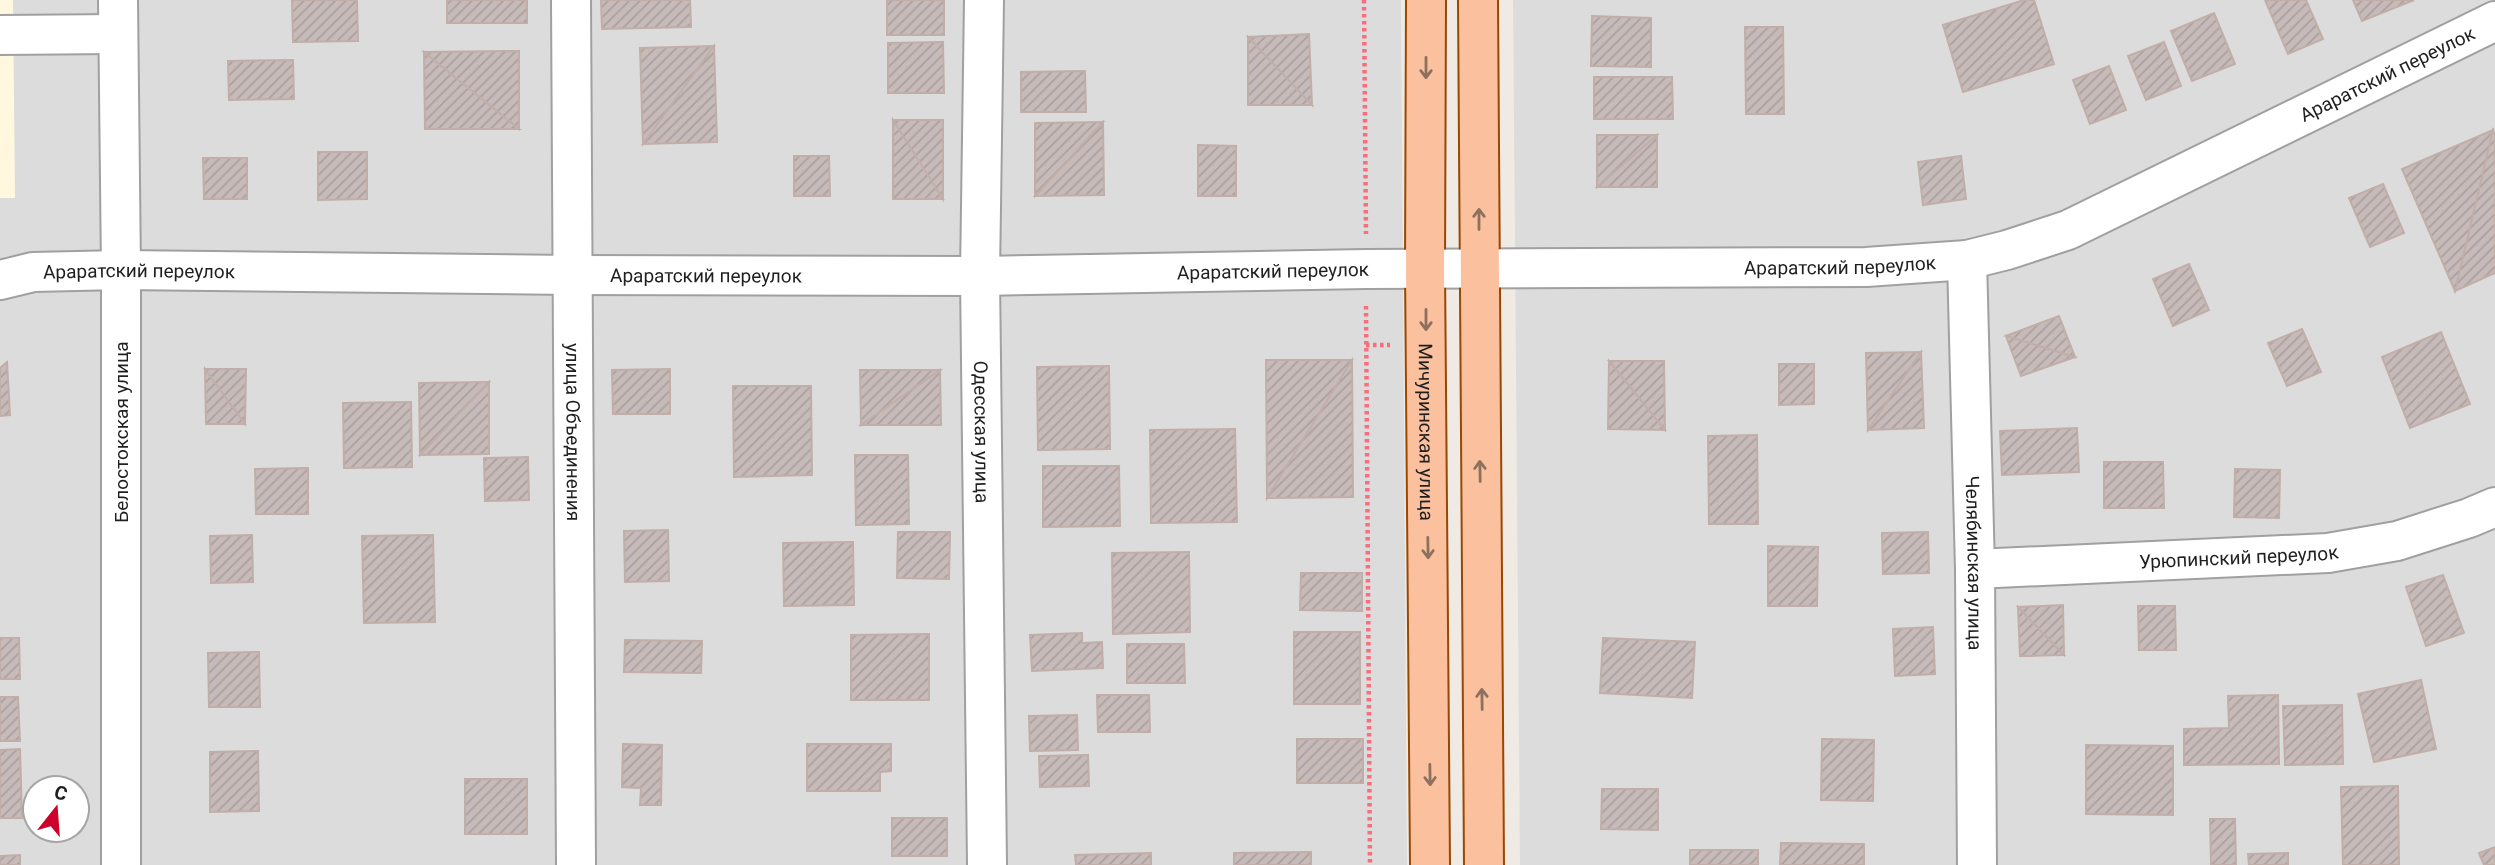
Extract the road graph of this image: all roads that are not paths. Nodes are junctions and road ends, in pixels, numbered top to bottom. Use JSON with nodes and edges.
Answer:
{"nodes":[{"id":1,"x":571,"y":0,"type":"edge"},
{"id":2,"x":984,"y":0,"type":"edge"},
{"id":3,"x":1426,"y":0,"type":"edge"},
{"id":4,"x":1478,"y":0,"type":"edge"},
{"id":5,"x":118,"y":17,"type":"edge"},
{"id":6,"x":2495,"y":21,"type":"edge"},
{"id":7,"x":0,"y":34,"type":"edge"},
{"id":8,"x":1967,"y":260,"type":"junction"},
{"id":9,"x":1425,"y":269,"type":"junction"},
{"id":10,"x":1479,"y":269,"type":"junction"},
{"id":11,"x":121,"y":270,"type":"junction"},
{"id":12,"x":572,"y":275,"type":"junction"},
{"id":13,"x":980,"y":275,"type":"junction"},
{"id":14,"x":0,"y":280,"type":"edge"},
{"id":15,"x":2495,"y":507,"type":"edge"},
{"id":16,"x":1975,"y":569,"type":"junction"},
{"id":17,"x":121,"y":865,"type":"edge"},
{"id":18,"x":576,"y":865,"type":"edge"},
{"id":19,"x":987,"y":865,"type":"edge"},
{"id":20,"x":1430,"y":865,"type":"edge"},
{"id":21,"x":1483,"y":865,"type":"edge"},
{"id":22,"x":1977,"y":865,"type":"edge"}],
"edges":[{"from":1,"to":12,"type":"street","name":"улица Объединения"},
{"from":2,"to":13,"type":"street","name":"Одесская улица"},
{"from":3,"to":9,"type":"main road","name":"Мичуринская улица","one_way":true},
{"from":10,"to":4,"type":"main road","one_way":true},
{"from":5,"to":7,"type":"street"},
{"from":5,"to":11,"type":"street","name":"Белостокская улица"},
{"from":6,"to":8,"type":"street","name":"Араратский переулок"},
{"from":8,"to":10,"type":"street","name":"Араратский переулок"},
{"from":8,"to":16,"type":"street","name":"Челябинская улица"},
{"from":9,"to":10,"type":"street","name":"Араратский переулок"},
{"from":9,"to":13,"type":"street","name":"Араратский переулок"},
{"from":9,"to":20,"type":"main road","name":"Мичуринская улица","one_way":true},
{"from":21,"to":10,"type":"main road","one_way":true},
{"from":11,"to":12,"type":"street","name":"Араратский переулок"},
{"from":11,"to":14,"type":"street","name":"Араратский переулок"},
{"from":11,"to":17,"type":"street","name":"Белостокская улица"},
{"from":12,"to":13,"type":"street","name":"Араратский переулок"},
{"from":12,"to":18,"type":"street","name":"улица Объединения"},
{"from":13,"to":19,"type":"street","name":"Одесская улица"},
{"from":15,"to":16,"type":"street","name":"Урюпинский переулок"},
{"from":16,"to":22,"type":"street","name":"Челябинская улица"}]}
